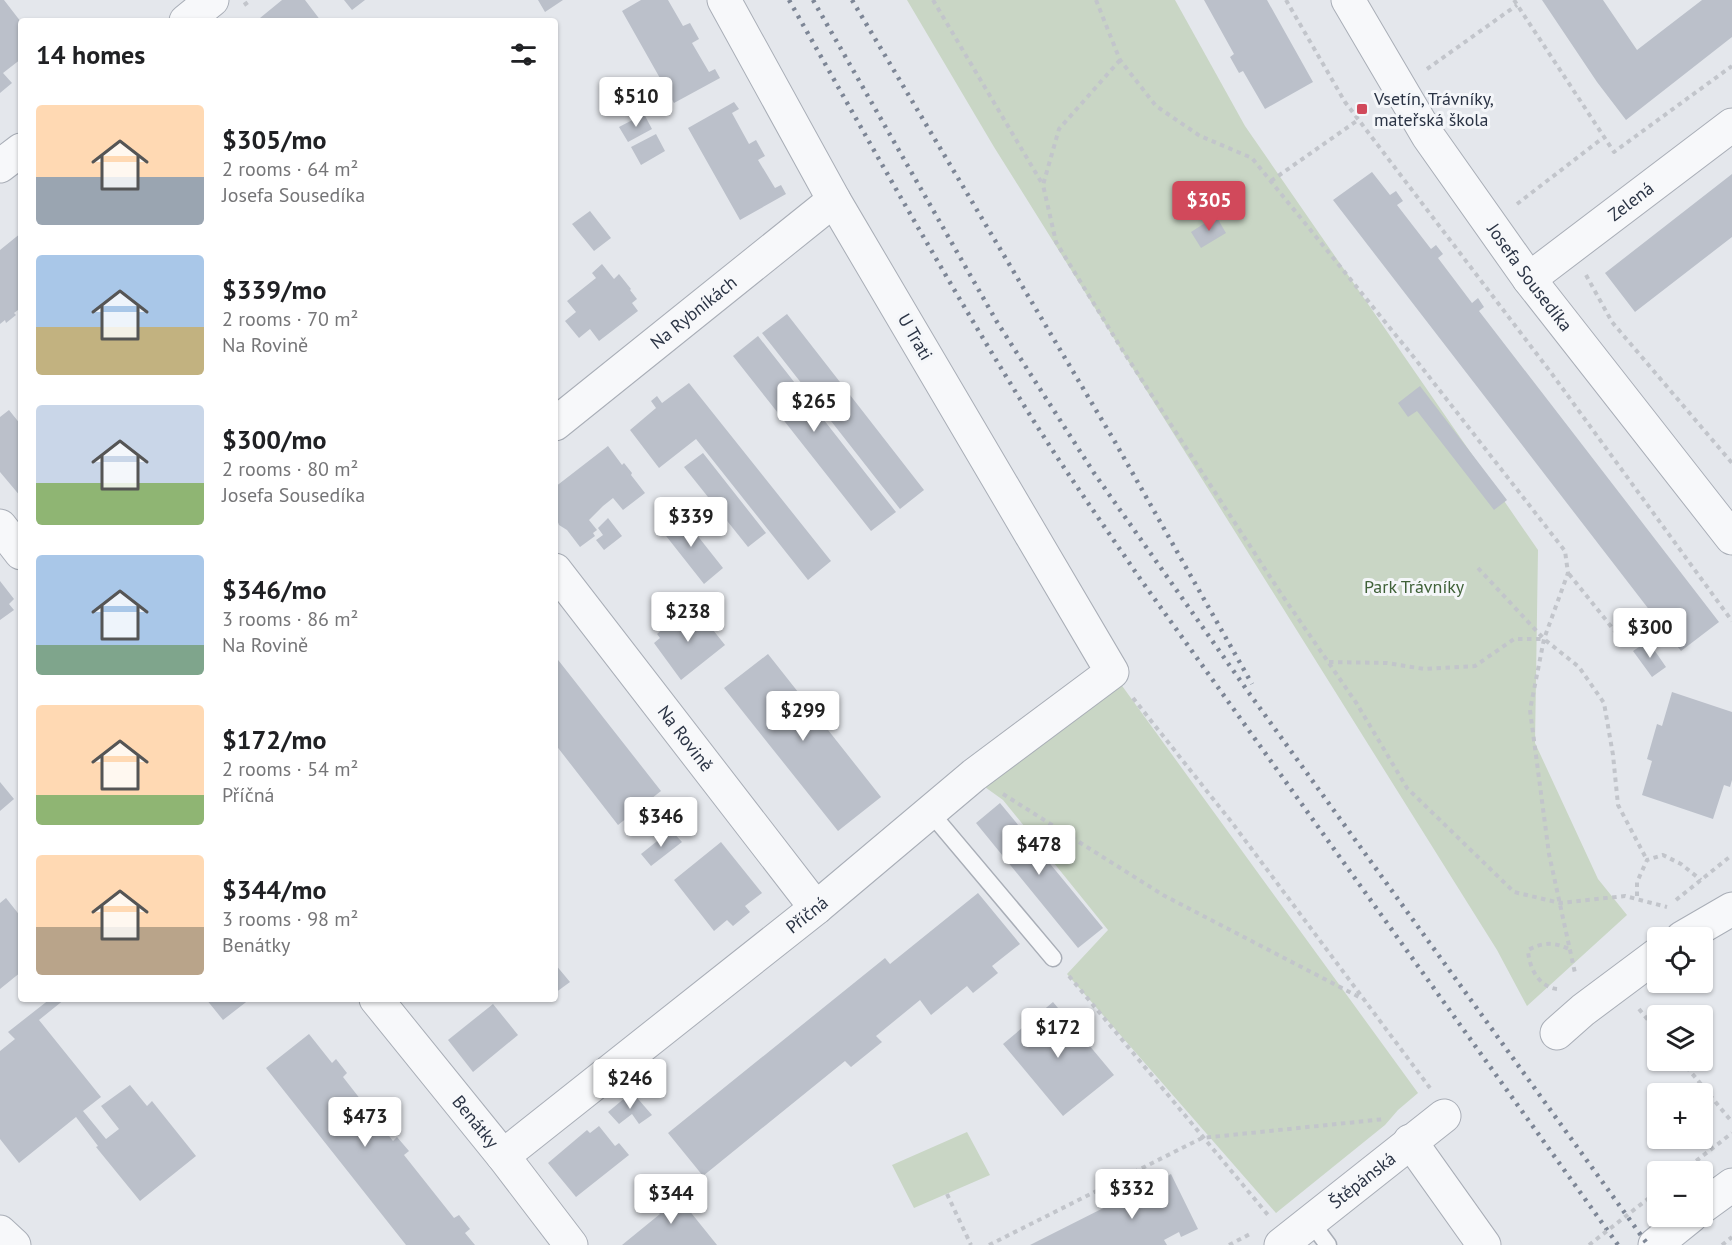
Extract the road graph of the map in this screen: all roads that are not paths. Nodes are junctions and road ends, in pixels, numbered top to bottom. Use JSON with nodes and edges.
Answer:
{"nodes":[{"id":1,"x":212,"y":0,"type":"edge"},
{"id":2,"x":724,"y":0,"type":"edge"},
{"id":3,"x":1348,"y":0,"type":"edge"},
{"id":4,"x":190,"y":18,"type":"edge"},
{"id":5,"x":1732,"y":125,"type":"edge"},
{"id":6,"x":18,"y":152,"type":"edge"},
{"id":7,"x":0,"y":166,"type":"edge"},
{"id":8,"x":834,"y":200,"type":"junction"},
{"id":9,"x":1529,"y":279,"type":"junction"},
{"id":10,"x":558,"y":422,"type":"edge"},
{"id":11,"x":0,"y":526,"type":"edge"},
{"id":12,"x":1732,"y":538,"type":"edge"},
{"id":13,"x":18,"y":549,"type":"edge"},
{"id":14,"x":558,"y":574,"type":"edge"},
{"id":15,"x":1112,"y":672,"type":"joint"},
{"id":16,"x":930,"y":812,"type":"junction"},
{"id":17,"x":816,"y":908,"type":"junction"},
{"id":18,"x":1732,"y":909,"type":"edge"},
{"id":19,"x":1701,"y":927,"type":"edge"},
{"id":20,"x":1053,"y":958,"type":"road end"},
{"id":21,"x":1647,"y":962,"type":"edge"},
{"id":22,"x":378,"y":1002,"type":"edge"},
{"id":23,"x":1557,"y":1033,"type":"dead end"},
{"id":24,"x":1439,"y":1104,"type":"road end"},
{"id":25,"x":1402,"y":1130,"type":"junction"},
{"id":26,"x":503,"y":1156,"type":"junction"},
{"id":27,"x":1732,"y":1185,"type":"edge"},
{"id":28,"x":1713,"y":1200,"type":"edge"},
{"id":29,"x":1677,"y":1227,"type":"edge"},
{"id":30,"x":0,"y":1232,"type":"edge"},
{"id":31,"x":1278,"y":1234,"type":"edge"},
{"id":32,"x":1320,"y":1234,"type":"edge"},
{"id":33,"x":14,"y":1245,"type":"edge"},
{"id":34,"x":571,"y":1245,"type":"edge"},
{"id":35,"x":1485,"y":1245,"type":"edge"},
{"id":36,"x":1655,"y":1245,"type":"edge"}],
"edges":[{"from":1,"to":4,"type":"street"},
{"from":2,"to":8,"type":"street","name":"U Trati"},
{"from":3,"to":9,"type":"street","name":"Josefa Sousedíka"},
{"from":5,"to":9,"type":"street","name":"Zelená"},
{"from":6,"to":7,"type":"street"},
{"from":8,"to":10,"type":"street","name":"Na Rybníkách"},
{"from":8,"to":15,"type":"street","name":"U Trati"},
{"from":9,"to":12,"type":"street","name":"Josefa Sousedíka"},
{"from":11,"to":13,"type":"street"},
{"from":14,"to":17,"type":"street","name":"Na Rovině"},
{"from":15,"to":16,"type":"street","name":"Příčná"},
{"from":16,"to":17,"type":"street","name":"Příčná"},
{"from":16,"to":20,"type":"lane"},
{"from":17,"to":26,"type":"street","name":"Příčná"},
{"from":18,"to":19,"type":"street"},
{"from":21,"to":23,"type":"street"},
{"from":22,"to":26,"type":"street","name":"Benátky"},
{"from":24,"to":25,"type":"street","name":"Štěpánská"},
{"from":25,"to":32,"type":"street","name":"Štěpánská"},
{"from":25,"to":35,"type":"street"},
{"from":26,"to":34,"type":"street","name":"Benátky"},
{"from":27,"to":28,"type":"street"},
{"from":29,"to":36,"type":"street"},
{"from":30,"to":33,"type":"street"},
{"from":31,"to":32,"type":"street","name":"Štěpánská"}]}
